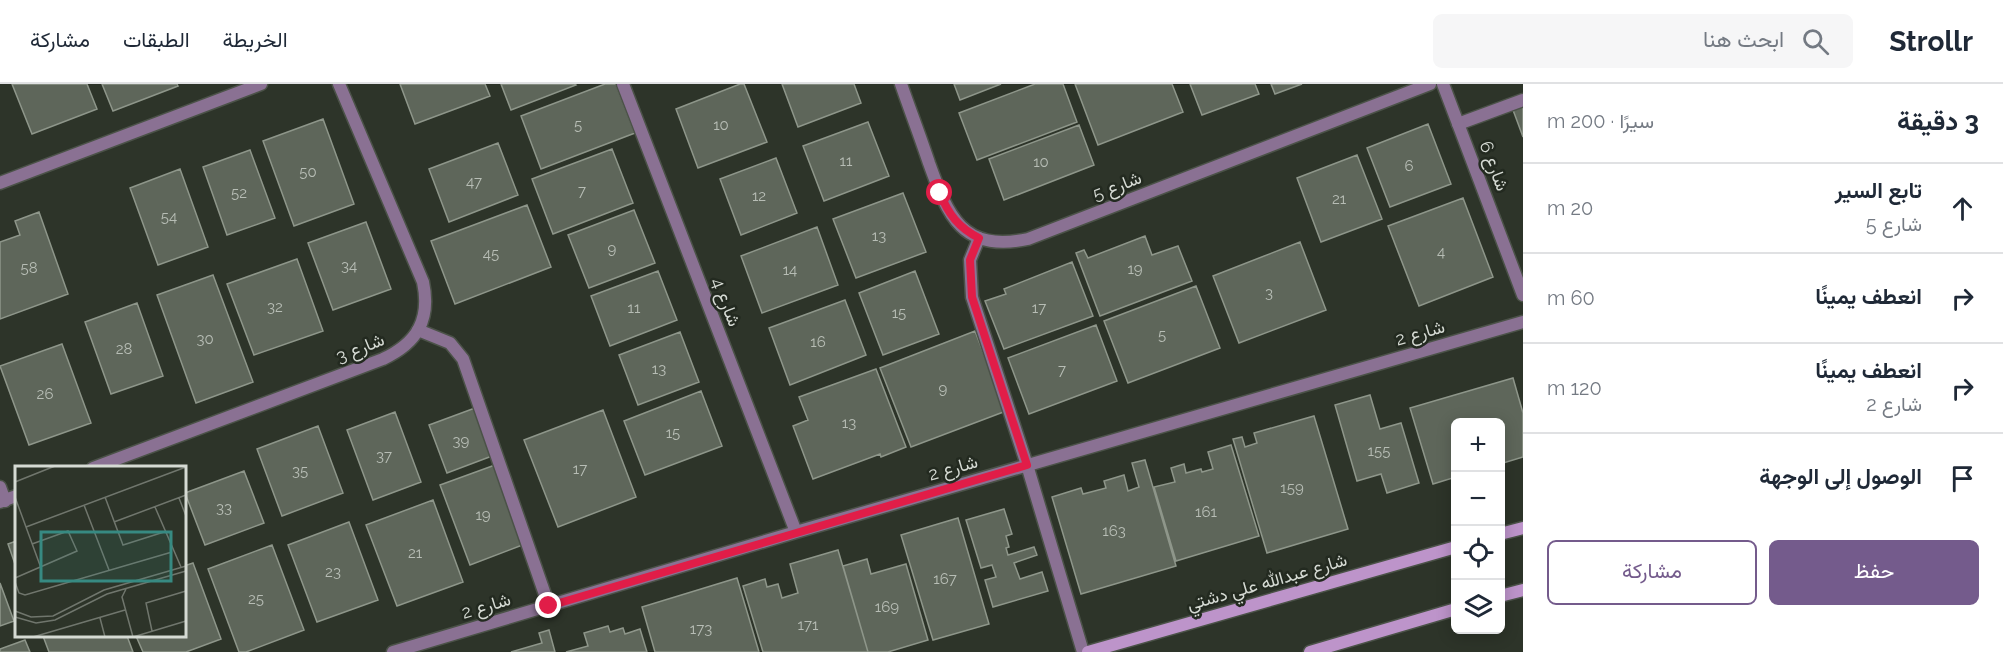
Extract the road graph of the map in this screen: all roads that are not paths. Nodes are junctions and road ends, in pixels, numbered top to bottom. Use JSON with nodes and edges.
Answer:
{"nodes":[{"id":1,"x":261,"y":84,"type":"edge"},
{"id":2,"x":339,"y":84,"type":"edge"},
{"id":3,"x":623,"y":84,"type":"edge"},
{"id":4,"x":901,"y":84,"type":"edge"},
{"id":5,"x":1430,"y":84,"type":"edge"},
{"id":6,"x":1443,"y":84,"type":"edge"},
{"id":7,"x":1523,"y":100,"type":"edge"},
{"id":8,"x":1458,"y":124,"type":"junction"},
{"id":9,"x":0,"y":183,"type":"edge"},
{"id":10,"x":979,"y":238,"type":"junction"},
{"id":11,"x":1523,"y":295,"type":"edge"},
{"id":12,"x":1523,"y":322,"type":"edge"},
{"id":13,"x":418,"y":330,"type":"junction"},
{"id":14,"x":1027,"y":465,"type":"junction"},
{"id":15,"x":98,"y":466,"type":"edge"},
{"id":16,"x":0,"y":487,"type":"edge"},
{"id":17,"x":7,"y":500,"type":"edge"},
{"id":18,"x":1523,"y":528,"type":"edge"},
{"id":19,"x":796,"y":532,"type":"junction"},
{"id":20,"x":1505,"y":533,"type":"edge"},
{"id":21,"x":1451,"y":548,"type":"edge"},
{"id":22,"x":1523,"y":590,"type":"edge"},
{"id":23,"x":1505,"y":595,"type":"edge"},
{"id":24,"x":549,"y":606,"type":"junction"},
{"id":25,"x":1451,"y":610,"type":"edge"},
{"id":26,"x":393,"y":652,"type":"edge"},
{"id":27,"x":1083,"y":652,"type":"edge"},
{"id":28,"x":1088,"y":652,"type":"edge"},
{"id":29,"x":1310,"y":652,"type":"edge"}],
"edges":[{"from":1,"to":9,"type":"street"},
{"from":2,"to":13,"type":"street","name":"شارع 3"},
{"from":3,"to":19,"type":"street","name":"شارع 4"},
{"from":4,"to":10,"type":"street","name":"شارع 5"},
{"from":5,"to":10,"type":"street","name":"شارع 5"},
{"from":6,"to":8,"type":"street","name":"شارع 6"},
{"from":7,"to":8,"type":"street"},
{"from":8,"to":11,"type":"street","name":"شارع 6"},
{"from":10,"to":14,"type":"street"},
{"from":12,"to":14,"type":"street","name":"شارع 2"},
{"from":13,"to":15,"type":"street","name":"شارع 3"},
{"from":13,"to":24,"type":"street"},
{"from":14,"to":19,"type":"street","name":"شارع 2"},
{"from":14,"to":27,"type":"street"},
{"from":16,"to":17,"type":"street"},
{"from":18,"to":20,"type":"main road"},
{"from":19,"to":24,"type":"street","name":"شارع 2"},
{"from":21,"to":28,"type":"main road","name":"شارع عبدالله علي دشتي"},
{"from":22,"to":23,"type":"main road"},
{"from":24,"to":26,"type":"street","name":"شارع 2"},
{"from":25,"to":29,"type":"main road"}]}
